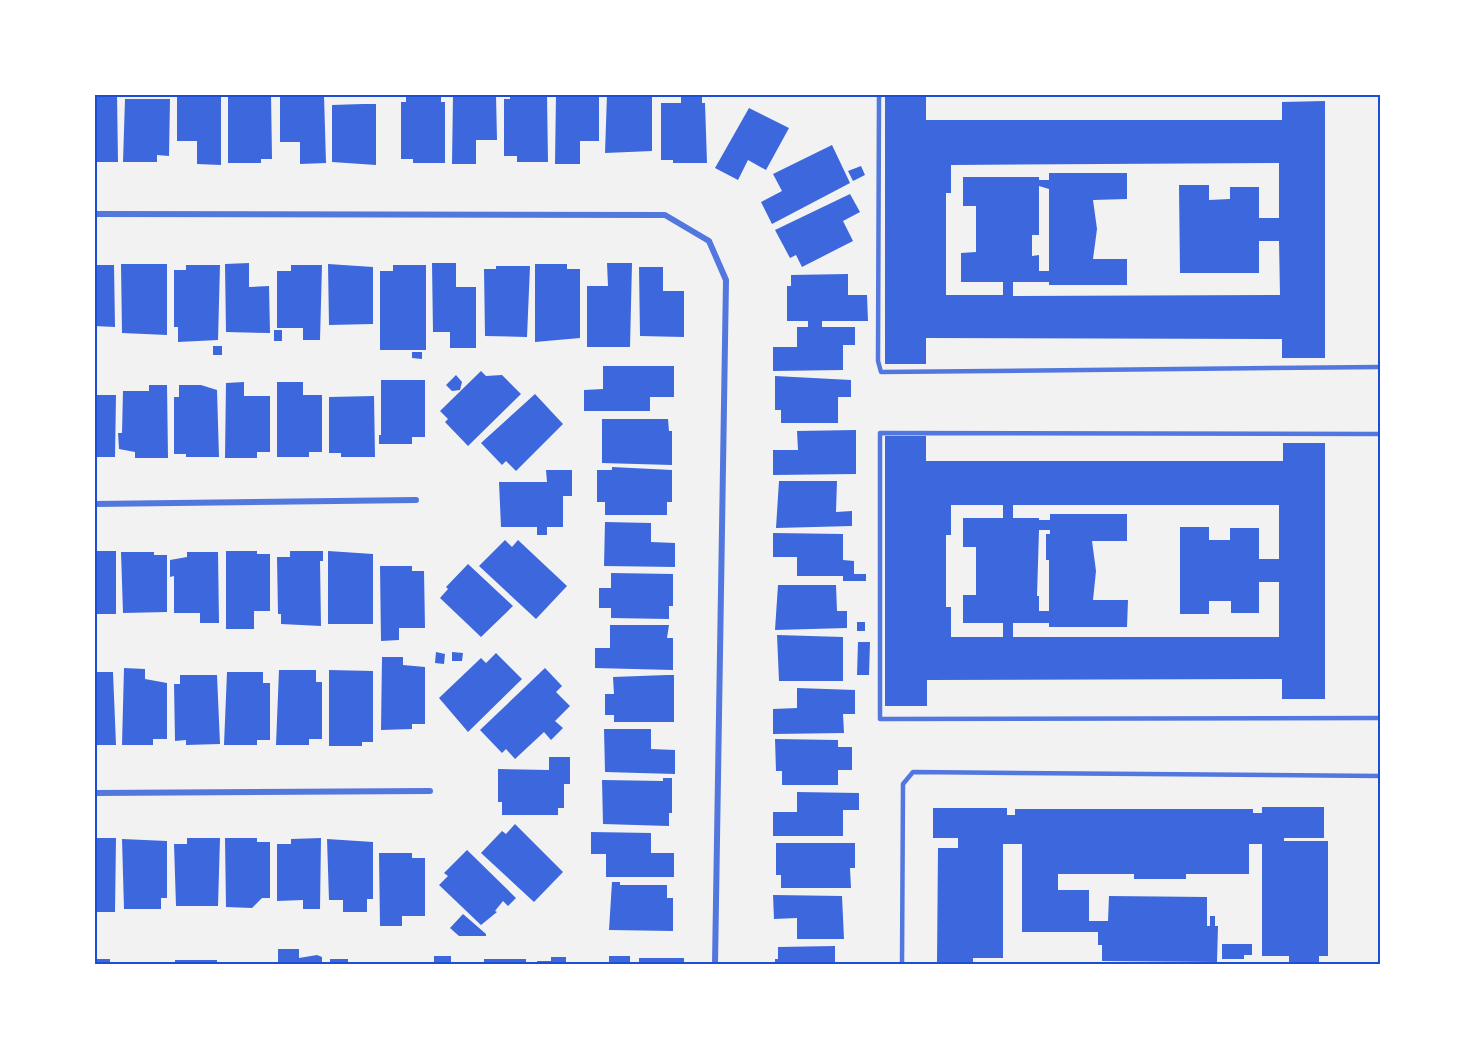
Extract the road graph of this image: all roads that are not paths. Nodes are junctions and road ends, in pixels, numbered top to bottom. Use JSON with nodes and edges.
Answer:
{"nodes":[{"id":1,"x":879,"y":94,"type":"edge"},
{"id":2,"x":94,"y":214,"type":"edge"},
{"id":3,"x":1380,"y":368,"type":"edge"},
{"id":4,"x":1380,"y":434,"type":"edge"},
{"id":5,"x":416,"y":500,"type":"dead end"},
{"id":6,"x":94,"y":504,"type":"edge"},
{"id":7,"x":1380,"y":718,"type":"edge"},
{"id":8,"x":1380,"y":776,"type":"edge"},
{"id":9,"x":430,"y":791,"type":"dead end"},
{"id":10,"x":94,"y":793,"type":"edge"},
{"id":11,"x":716,"y":964,"type":"edge"},
{"id":12,"x":902,"y":964,"type":"edge"}],
"edges":[{"from":1,"to":3,"type":"lane"},
{"from":2,"to":11,"type":"street"},
{"from":4,"to":7,"type":"lane"},
{"from":5,"to":6,"type":"street"},
{"from":8,"to":12,"type":"lane"},
{"from":9,"to":10,"type":"street"}]}
